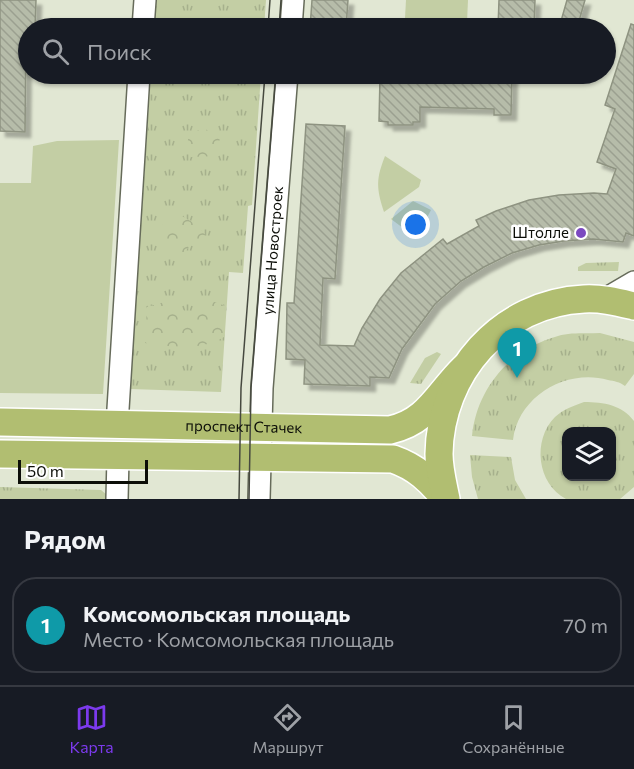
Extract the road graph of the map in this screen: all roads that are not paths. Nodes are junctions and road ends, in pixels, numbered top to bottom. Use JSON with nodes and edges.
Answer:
{"nodes":[{"id":1,"x":145,"y":0,"type":"edge"},
{"id":2,"x":293,"y":0,"type":"edge"},
{"id":3,"x":144,"y":18,"type":"edge"},
{"id":4,"x":292,"y":18,"type":"edge"},
{"id":5,"x":139,"y":84,"type":"edge"},
{"id":6,"x":286,"y":84,"type":"edge"},
{"id":7,"x":634,"y":282,"type":"edge"},
{"id":8,"x":634,"y":295,"type":"edge"},
{"id":9,"x":605,"y":299,"type":"junction"},
{"id":10,"x":634,"y":306,"type":"edge"},
{"id":11,"x":464,"y":368,"type":"junction"},
{"id":12,"x":0,"y":422,"type":"edge"},
{"id":13,"x":117,"y":425,"type":"junction"},
{"id":14,"x":260,"y":428,"type":"junction"},
{"id":15,"x":0,"y":454,"type":"edge"},
{"id":16,"x":118,"y":457,"type":"junction"},
{"id":17,"x":259,"y":458,"type":"junction"},
{"id":18,"x":117,"y":499,"type":"edge"},
{"id":19,"x":259,"y":499,"type":"edge"},
{"id":20,"x":446,"y":499,"type":"edge"}],
"edges":[{"from":1,"to":3,"type":"street"},
{"from":2,"to":4,"type":"street"},
{"from":5,"to":13,"type":"street"},
{"from":6,"to":14,"type":"street","name":"улица Новостроек"},
{"from":7,"to":9,"type":"street"},
{"from":8,"to":9,"type":"main road"},
{"from":9,"to":10,"type":"main road"},
{"from":9,"to":11,"type":"main road"},
{"from":11,"to":14,"type":"main road","name":"проспект Стачек"},
{"from":11,"to":20,"type":"main road"},
{"from":12,"to":13,"type":"main road","name":"проспект Стачек"},
{"from":13,"to":14,"type":"main road","name":"проспект Стачек"},
{"from":14,"to":17,"type":"street","name":"улица Новостроек"},
{"from":15,"to":16,"type":"main road","name":"проспект Стачек"},
{"from":16,"to":17,"type":"main road","name":"проспект Стачек"},
{"from":16,"to":18,"type":"street"},
{"from":17,"to":19,"type":"street","name":"улица Новостроек"},
{"from":17,"to":20,"type":"main road","name":"проспект Стачек"}]}
